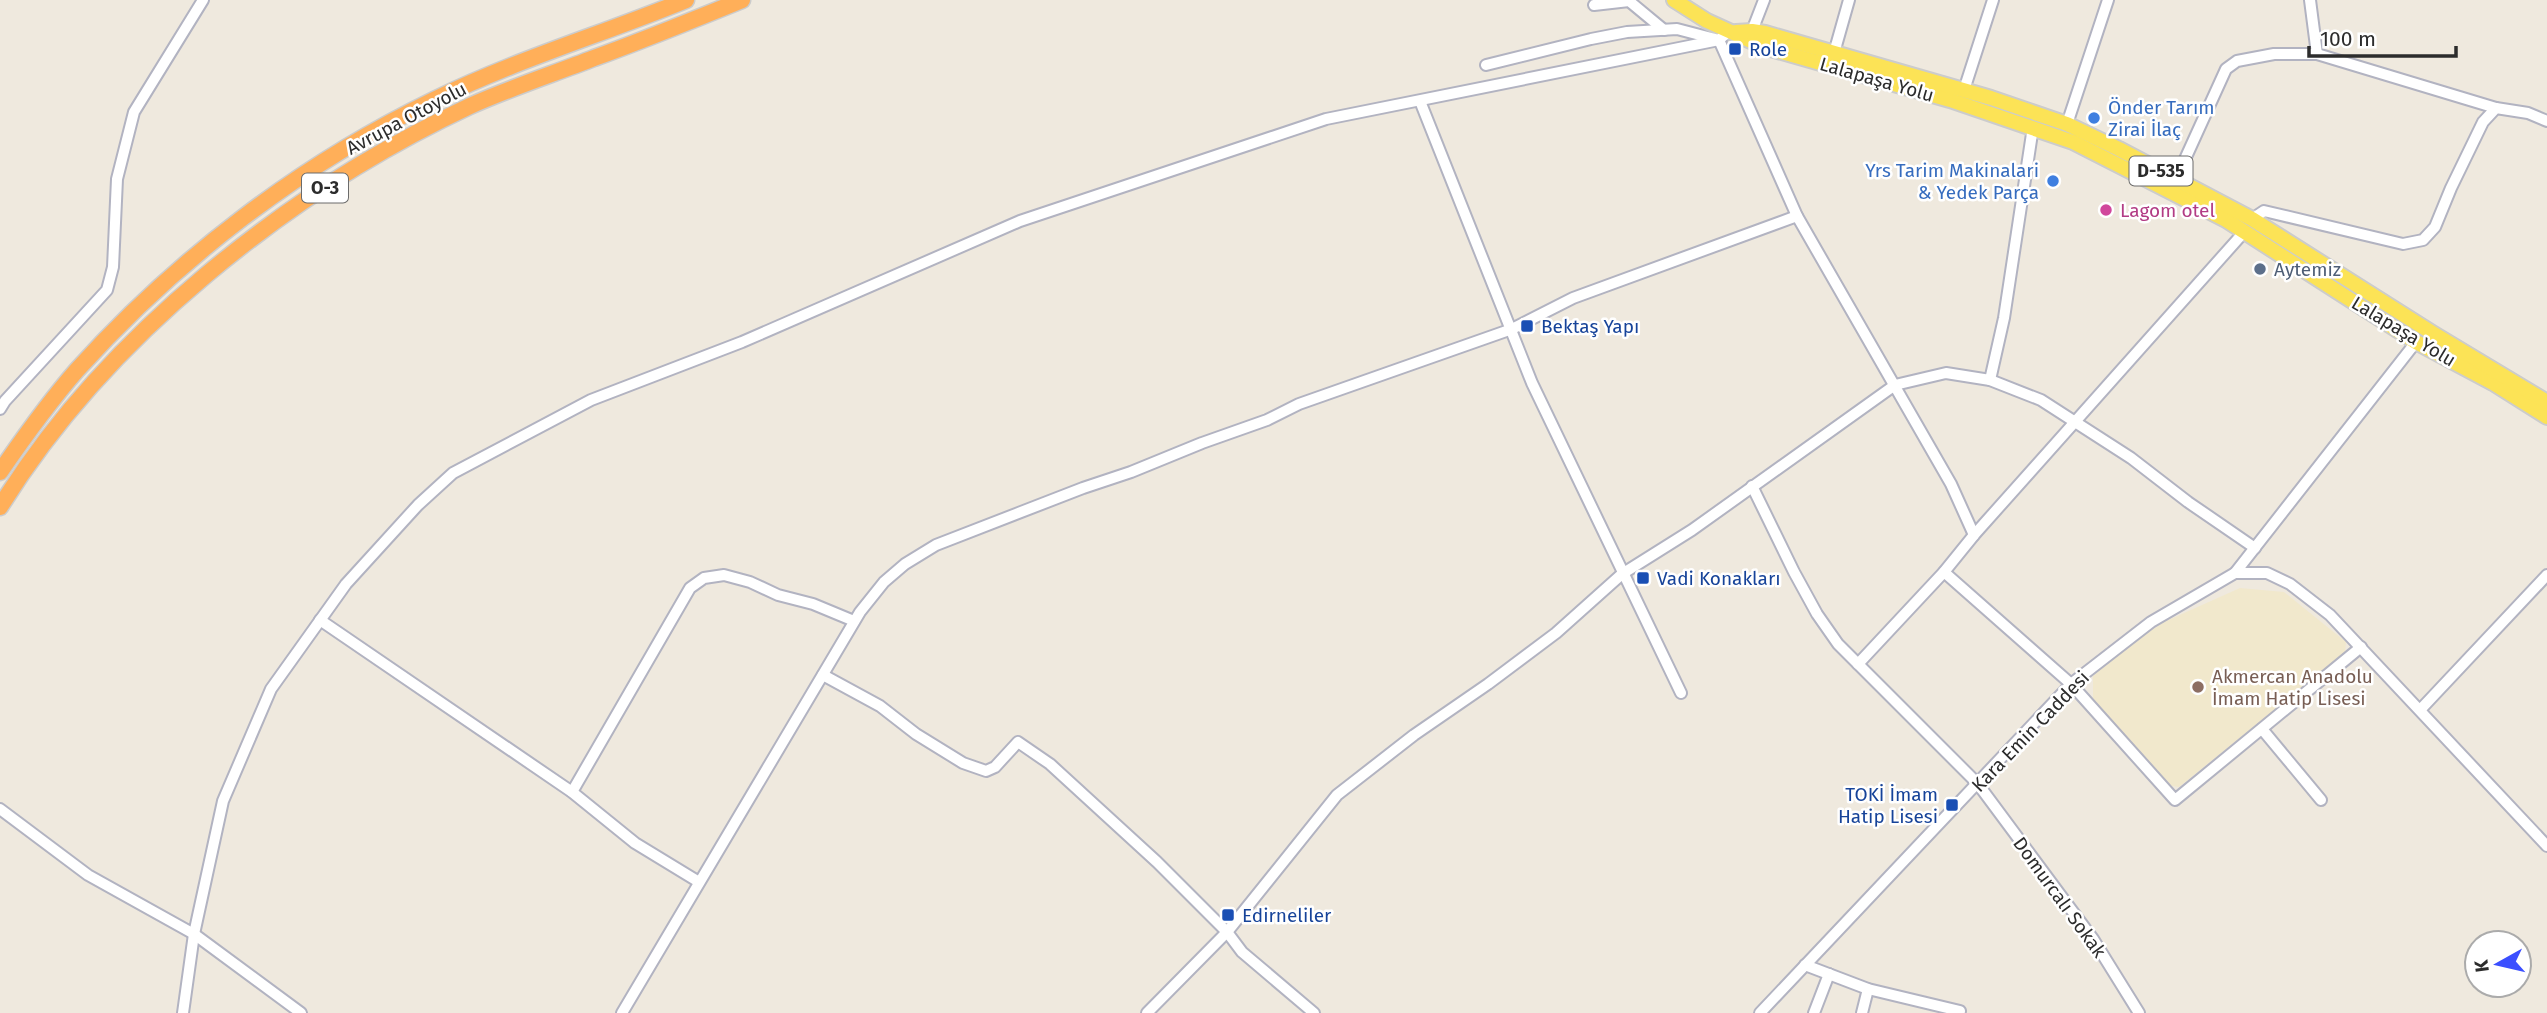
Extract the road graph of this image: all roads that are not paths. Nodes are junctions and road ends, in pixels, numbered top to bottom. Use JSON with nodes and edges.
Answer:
{"nodes":[{"id":1,"x":203,"y":0,"type":"edge"},
{"id":2,"x":686,"y":0,"type":"edge"},
{"id":3,"x":742,"y":0,"type":"edge"},
{"id":4,"x":1764,"y":0,"type":"edge"},
{"id":5,"x":1849,"y":0,"type":"edge"},
{"id":6,"x":1993,"y":0,"type":"edge"},
{"id":7,"x":2108,"y":0,"type":"edge"},
{"id":8,"x":2310,"y":0,"type":"edge"},
{"id":9,"x":1678,"y":2,"type":"edge"},
{"id":10,"x":1594,"y":5,"type":"dead end"},
{"id":11,"x":1664,"y":30,"type":"junction"},
{"id":12,"x":1752,"y":31,"type":"junction"},
{"id":13,"x":1729,"y":34,"type":"junction"},
{"id":14,"x":1834,"y":53,"type":"junction"},
{"id":15,"x":2317,"y":54,"type":"junction"},
{"id":16,"x":1486,"y":65,"type":"dead end"},
{"id":17,"x":1964,"y":90,"type":"junction"},
{"id":18,"x":1420,"y":101,"type":"junction"},
{"id":19,"x":2496,"y":108,"type":"junction"},
{"id":20,"x":2547,"y":121,"type":"edge"},
{"id":21,"x":2067,"y":124,"type":"junction"},
{"id":22,"x":2034,"y":128,"type":"junction"},
{"id":23,"x":2176,"y":179,"type":"junction"},
{"id":24,"x":1797,"y":216,"type":"junction"},
{"id":25,"x":2248,"y":225,"type":"junction"},
{"id":26,"x":1512,"y":329,"type":"junction"},
{"id":27,"x":2416,"y":342,"type":"junction"},
{"id":28,"x":1990,"y":380,"type":"junction"},
{"id":29,"x":1895,"y":385,"type":"junction"},
{"id":30,"x":2547,"y":402,"type":"edge"},
{"id":31,"x":0,"y":409,"type":"edge"},
{"id":32,"x":2547,"y":417,"type":"edge"},
{"id":33,"x":2075,"y":421,"type":"junction"},
{"id":34,"x":0,"y":472,"type":"edge"},
{"id":35,"x":1752,"y":486,"type":"junction"},
{"id":36,"x":0,"y":507,"type":"edge"},
{"id":37,"x":1974,"y":534,"type":"junction"},
{"id":38,"x":2255,"y":548,"type":"junction"},
{"id":39,"x":1944,"y":572,"type":"junction"},
{"id":40,"x":2235,"y":573,"type":"junction"},
{"id":41,"x":1622,"y":574,"type":"junction"},
{"id":42,"x":2547,"y":575,"type":"edge"},
{"id":43,"x":320,"y":620,"type":"junction"},
{"id":44,"x":855,"y":621,"type":"junction"},
{"id":45,"x":2361,"y":647,"type":"junction"},
{"id":46,"x":1858,"y":664,"type":"junction"},
{"id":47,"x":822,"y":675,"type":"junction"},
{"id":48,"x":2071,"y":684,"type":"junction"},
{"id":49,"x":1681,"y":693,"type":"dead end"},
{"id":50,"x":2420,"y":710,"type":"junction"},
{"id":51,"x":2262,"y":729,"type":"junction"},
{"id":52,"x":1978,"y":784,"type":"junction"},
{"id":53,"x":572,"y":792,"type":"junction"},
{"id":54,"x":2321,"y":800,"type":"dead end"},
{"id":55,"x":0,"y":809,"type":"edge"},
{"id":56,"x":2547,"y":846,"type":"edge"},
{"id":57,"x":699,"y":882,"type":"junction"},
{"id":58,"x":1227,"y":932,"type":"junction"},
{"id":59,"x":194,"y":934,"type":"junction"},
{"id":60,"x":1805,"y":965,"type":"junction"},
{"id":61,"x":1829,"y":974,"type":"junction"},
{"id":62,"x":1868,"y":989,"type":"junction"},
{"id":63,"x":1960,"y":1011,"type":"dead end"},
{"id":64,"x":183,"y":1013,"type":"edge"},
{"id":65,"x":301,"y":1013,"type":"edge"},
{"id":66,"x":622,"y":1013,"type":"edge"},
{"id":67,"x":1147,"y":1013,"type":"edge"},
{"id":68,"x":1314,"y":1013,"type":"edge"},
{"id":69,"x":1760,"y":1013,"type":"edge"},
{"id":70,"x":1814,"y":1013,"type":"edge"},
{"id":71,"x":1862,"y":1013,"type":"edge"},
{"id":72,"x":2139,"y":1013,"type":"edge"}],
"edges":[{"from":1,"to":31,"type":"street"},
{"from":2,"to":34,"type":"highway","name":"Avrupa Otoyolu","number":"O-3"},
{"from":3,"to":36,"type":"highway","name":"Avrupa Otoyolu","number":"O-3"},
{"from":4,"to":12,"type":"street"},
{"from":5,"to":14,"type":"street"},
{"from":6,"to":17,"type":"street"},
{"from":7,"to":21,"type":"street"},
{"from":8,"to":15,"type":"street"},
{"from":9,"to":13,"type":"main road","number":"D-535"},
{"from":10,"to":11,"type":"street"},
{"from":11,"to":13,"type":"street"},
{"from":11,"to":16,"type":"street"},
{"from":12,"to":13,"type":"main road","name":"Lalapaşa Yolu","number":"D-535"},
{"from":12,"to":14,"type":"main road","name":"Lalapaşa Yolu","number":"D-535"},
{"from":13,"to":18,"type":"street"},
{"from":13,"to":22,"type":"main road","name":"Lalapaşa Yolu","number":"D-535"},
{"from":13,"to":24,"type":"street"},
{"from":14,"to":17,"type":"main road","name":"Lalapaşa Yolu","number":"D-535"},
{"from":15,"to":19,"type":"street"},
{"from":15,"to":23,"type":"street"},
{"from":17,"to":21,"type":"main road","name":"Lalapaşa Yolu","number":"D-535"},
{"from":18,"to":26,"type":"street"},
{"from":18,"to":43,"type":"street"},
{"from":19,"to":20,"type":"street"},
{"from":19,"to":25,"type":"street"},
{"from":21,"to":23,"type":"main road","name":"Lalapaşa Yolu","number":"D-535"},
{"from":22,"to":25,"type":"main road","name":"Lalapaşa Yolu","number":"D-535"},
{"from":22,"to":28,"type":"street"},
{"from":23,"to":25,"type":"main road","name":"Lalapaşa Yolu","number":"D-535"},
{"from":24,"to":26,"type":"street"},
{"from":24,"to":29,"type":"street"},
{"from":25,"to":27,"type":"main road","name":"Lalapaşa Yolu","number":"D-535"},
{"from":25,"to":30,"type":"main road","name":"Lalapaşa Yolu","number":"D-535"},
{"from":25,"to":33,"type":"street"},
{"from":26,"to":41,"type":"street"},
{"from":26,"to":44,"type":"street"},
{"from":27,"to":32,"type":"main road","name":"Lalapaşa Yolu","number":"D-535"},
{"from":27,"to":38,"type":"street"},
{"from":28,"to":29,"type":"street"},
{"from":28,"to":33,"type":"street"},
{"from":29,"to":35,"type":"street"},
{"from":29,"to":37,"type":"street"},
{"from":33,"to":37,"type":"street"},
{"from":33,"to":38,"type":"street"},
{"from":35,"to":41,"type":"street"},
{"from":35,"to":46,"type":"street","name":"Domurcalı Sokak"},
{"from":37,"to":39,"type":"street"},
{"from":38,"to":40,"type":"street"},
{"from":39,"to":46,"type":"street"},
{"from":39,"to":48,"type":"street"},
{"from":40,"to":45,"type":"street"},
{"from":40,"to":48,"type":"street","name":"Kara Emin Caddesi"},
{"from":41,"to":49,"type":"street"},
{"from":41,"to":58,"type":"street"},
{"from":42,"to":50,"type":"street"},
{"from":43,"to":53,"type":"street"},
{"from":43,"to":59,"type":"street"},
{"from":44,"to":47,"type":"street"},
{"from":44,"to":53,"type":"street"},
{"from":45,"to":50,"type":"street"},
{"from":45,"to":51,"type":"street"},
{"from":46,"to":52,"type":"street","name":"Domurcalı Sokak"},
{"from":47,"to":57,"type":"street"},
{"from":47,"to":58,"type":"street"},
{"from":48,"to":51,"type":"street"},
{"from":48,"to":52,"type":"street","name":"Kara Emin Caddesi"},
{"from":50,"to":56,"type":"street"},
{"from":51,"to":54,"type":"street"},
{"from":52,"to":60,"type":"street","name":"Kara Emin Caddesi"},
{"from":52,"to":72,"type":"street","name":"Domurcalı Sokak"},
{"from":53,"to":57,"type":"street"},
{"from":55,"to":59,"type":"street"},
{"from":57,"to":66,"type":"street"},
{"from":58,"to":67,"type":"street"},
{"from":58,"to":68,"type":"street"},
{"from":59,"to":64,"type":"street"},
{"from":59,"to":65,"type":"street"},
{"from":60,"to":61,"type":"street"},
{"from":60,"to":69,"type":"street","name":"Kara Emin Caddesi"},
{"from":61,"to":62,"type":"street"},
{"from":61,"to":70,"type":"street"},
{"from":62,"to":63,"type":"street"},
{"from":62,"to":71,"type":"street"}]}
